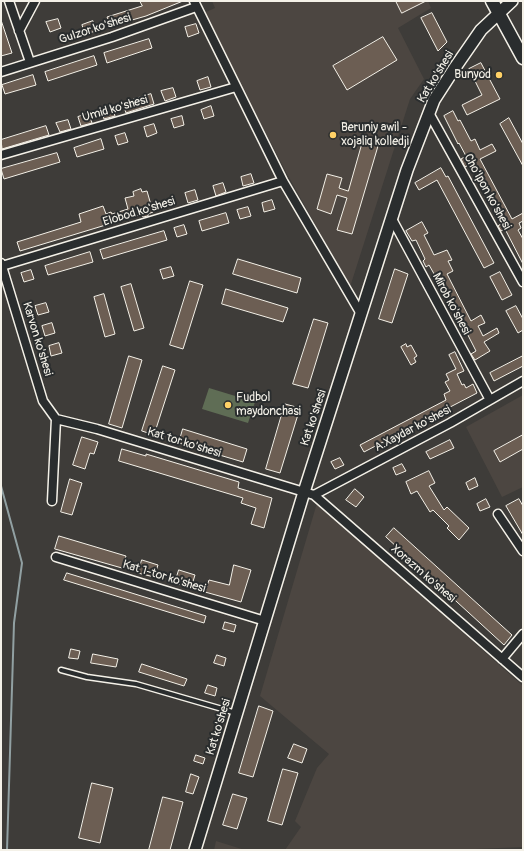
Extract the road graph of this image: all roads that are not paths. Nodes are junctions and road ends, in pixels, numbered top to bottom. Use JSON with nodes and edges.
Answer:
{"nodes":[{"id":1,"x":9,"y":1,"type":"edge"},
{"id":2,"x":35,"y":1,"type":"edge"},
{"id":3,"x":492,"y":1,"type":"edge"},
{"id":4,"x":512,"y":1,"type":"edge"},
{"id":5,"x":195,"y":4,"type":"edge"},
{"id":6,"x":498,"y":12,"type":"junction"},
{"id":7,"x":19,"y":31,"type":"junction"},
{"id":8,"x":523,"y":58,"type":"edge"},
{"id":9,"x":30,"y":62,"type":"junction"},
{"id":10,"x":1,"y":72,"type":"edge"},
{"id":11,"x":236,"y":86,"type":"junction"},
{"id":12,"x":429,"y":113,"type":"junction"},
{"id":13,"x":1,"y":155,"type":"edge"},
{"id":14,"x":283,"y":181,"type":"junction"},
{"id":15,"x":392,"y":219,"type":"junction"},
{"id":16,"x":2,"y":265,"type":"edge"},
{"id":17,"x":523,"y":282,"type":"edge"},
{"id":18,"x":361,"y":314,"type":"junction"},
{"id":19,"x":523,"y":381,"type":"edge"},
{"id":20,"x":490,"y":400,"type":"junction"},
{"id":21,"x":56,"y":419,"type":"junction"},
{"id":22,"x":309,"y":493,"type":"junction"},
{"id":23,"x":52,"y":501,"type":"dead end"},
{"id":24,"x":498,"y":514,"type":"dead end"},
{"id":25,"x":523,"y":552,"type":"edge"},
{"id":26,"x":56,"y":557,"type":"dead end"},
{"id":27,"x":265,"y":621,"type":"junction"},
{"id":28,"x":523,"y":634,"type":"edge"},
{"id":29,"x":502,"y":659,"type":"junction"},
{"id":30,"x":61,"y":670,"type":"dead end"},
{"id":31,"x":523,"y":677,"type":"edge"},
{"id":32,"x":237,"y":713,"type":"junction"},
{"id":33,"x":195,"y":850,"type":"edge"}],
"edges":[{"from":1,"to":7,"type":"street"},
{"from":2,"to":7,"type":"street"},
{"from":3,"to":6,"type":"main road"},
{"from":4,"to":6,"type":"street","name":"Kat ko'shesi"},
{"from":5,"to":9,"type":"street","name":"Gulzor ko'shesi"},
{"from":5,"to":11,"type":"street"},
{"from":6,"to":8,"type":"main road"},
{"from":6,"to":12,"type":"street","name":"Kat ko'shesi"},
{"from":7,"to":9,"type":"street"},
{"from":9,"to":10,"type":"street","name":"Gulzor ko'shesi"},
{"from":11,"to":13,"type":"street","name":"Umid ko'shesi"},
{"from":11,"to":14,"type":"street"},
{"from":12,"to":15,"type":"street","name":"Kat ko'shesi"},
{"from":12,"to":17,"type":"street","name":"Cho'lpon ko'shesi"},
{"from":14,"to":16,"type":"street","name":"Elobod ko'shesi"},
{"from":14,"to":18,"type":"street"},
{"from":15,"to":18,"type":"street","name":"Kat ko'shesi"},
{"from":15,"to":20,"type":"street","name":"Mirob ko'shesi"},
{"from":16,"to":21,"type":"street","name":"Karvon ko'shesi"},
{"from":18,"to":22,"type":"street","name":"Kat ko'shesi"},
{"from":19,"to":20,"type":"street","name":"A.Xaydar ko'shesi"},
{"from":20,"to":22,"type":"street","name":"A.Xaydar ko'shesi"},
{"from":21,"to":22,"type":"street","name":"Kat tor ko'shesi"},
{"from":21,"to":23,"type":"street"},
{"from":22,"to":27,"type":"street","name":"Kat ko'shesi"},
{"from":22,"to":29,"type":"street","name":"Xorazm ko'shesi"},
{"from":24,"to":25,"type":"street"},
{"from":26,"to":27,"type":"street","name":"Kat 1-tor ko'shesi"},
{"from":27,"to":32,"type":"street","name":"Kat ko'shesi"},
{"from":28,"to":29,"type":"street"},
{"from":29,"to":31,"type":"street","name":"Xorazm ko'shesi"},
{"from":30,"to":32,"type":"lane"},
{"from":32,"to":33,"type":"street","name":"Kat ko'shesi"}]}
